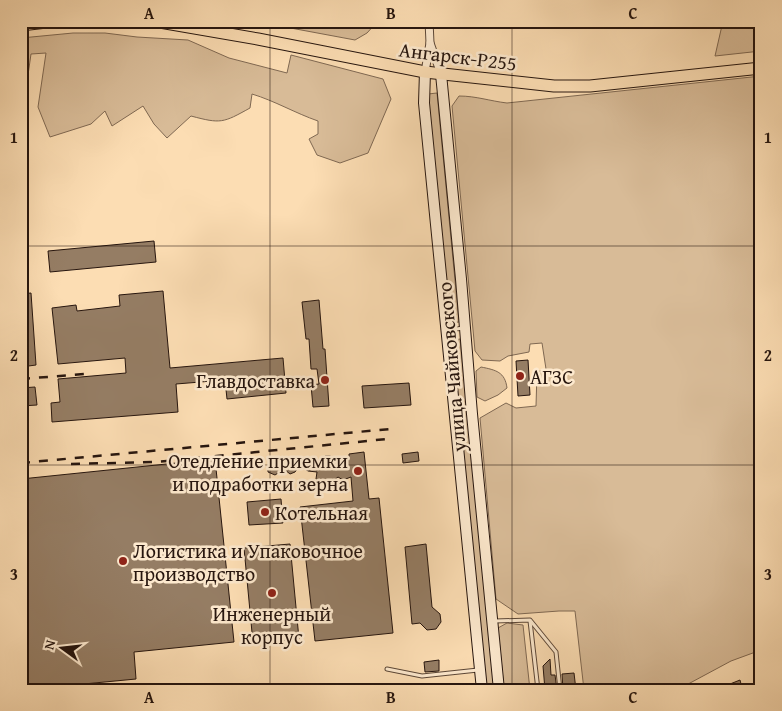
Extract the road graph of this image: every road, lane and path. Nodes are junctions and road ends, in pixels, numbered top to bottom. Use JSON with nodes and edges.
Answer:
{"nodes":[{"id":1,"x":55,"y":21,"type":"edge"},
{"id":2,"x":154,"y":21,"type":"edge"},
{"id":3,"x":429,"y":21,"type":"edge"},
{"id":4,"x":21,"y":25,"type":"edge"},
{"id":5,"x":430,"y":43,"type":"junction"},
{"id":6,"x":761,"y":68,"type":"edge"},
{"id":7,"x":425,"y":72,"type":"junction"},
{"id":8,"x":441,"y":74,"type":"junction"},
{"id":9,"x":465,"y":328,"type":"junction"},
{"id":10,"x":447,"y":330,"type":"junction"},
{"id":11,"x":530,"y":620,"type":"junction"},
{"id":12,"x":492,"y":621,"type":"junction"},
{"id":13,"x":387,"y":669,"type":"dead end"},
{"id":14,"x":480,"y":670,"type":"junction"},
{"id":15,"x":482,"y":690,"type":"edge"},
{"id":16,"x":499,"y":690,"type":"edge"},
{"id":17,"x":538,"y":690,"type":"edge"},
{"id":18,"x":560,"y":690,"type":"edge"}],
"edges":[{"from":1,"to":4,"type":"main road"},
{"from":2,"to":7,"type":"main road","name":"Ангарск-Р255"},
{"from":3,"to":5,"type":"street","name":"улица Чайковского"},
{"from":5,"to":7,"type":"street","name":"улица Чайковского"},
{"from":5,"to":8,"type":"street","name":"улица Чайковского"},
{"from":6,"to":8,"type":"main road","name":"Ангарск-Р255"},
{"from":7,"to":8,"type":"main road","name":"Ангарск-Р255"},
{"from":7,"to":10,"type":"main road","name":"улица Чайковского"},
{"from":8,"to":9,"type":"main road","name":"улица Чайковского"},
{"from":9,"to":10,"type":"lane"},
{"from":9,"to":12,"type":"main road","name":"улица Чайковского"},
{"from":10,"to":14,"type":"main road","name":"улица Чайковского"},
{"from":11,"to":12,"type":"lane"},
{"from":11,"to":17,"type":"lane"},
{"from":11,"to":18,"type":"lane"},
{"from":12,"to":16,"type":"main road","name":"улица Чайковского"},
{"from":13,"to":14,"type":"lane"},
{"from":14,"to":15,"type":"main road","name":"улица Чайковского"}]}
